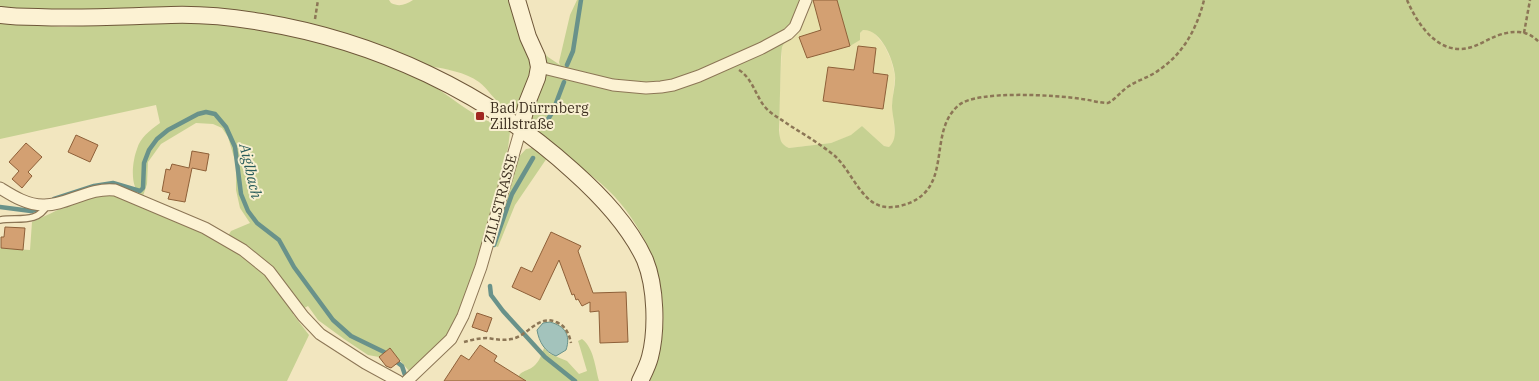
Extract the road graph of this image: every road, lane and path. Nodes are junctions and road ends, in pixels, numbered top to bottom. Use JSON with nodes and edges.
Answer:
{"nodes":[{"id":1,"x":318,"y":0,"type":"edge"},
{"id":2,"x":517,"y":0,"type":"edge"},
{"id":3,"x":806,"y":0,"type":"edge"},
{"id":4,"x":1204,"y":0,"type":"edge"},
{"id":5,"x":1407,"y":0,"type":"edge"},
{"id":6,"x":1530,"y":0,"type":"edge"},
{"id":7,"x":0,"y":15,"type":"edge"},
{"id":8,"x":313,"y":33,"type":"junction"},
{"id":9,"x":1524,"y":33,"type":"junction"},
{"id":10,"x":1539,"y":42,"type":"edge"},
{"id":11,"x":724,"y":66,"type":"junction"},
{"id":12,"x":540,"y":67,"type":"junction"},
{"id":13,"x":521,"y":128,"type":"junction"},
{"id":14,"x":0,"y":188,"type":"edge"},
{"id":15,"x":47,"y":205,"type":"junction"},
{"id":16,"x":0,"y":220,"type":"edge"},
{"id":17,"x":459,"y":342,"type":"dead end"},
{"id":18,"x":571,"y":343,"type":"dead end"},
{"id":19,"x":409,"y":379,"type":"edge"},
{"id":20,"x":398,"y":381,"type":"edge"},
{"id":21,"x":640,"y":381,"type":"edge"}],
"edges":[{"from":1,"to":8,"type":"path"},
{"from":2,"to":12,"type":"main road"},
{"from":3,"to":11,"type":"street"},
{"from":4,"to":11,"type":"path"},
{"from":5,"to":9,"type":"path"},
{"from":6,"to":9,"type":"path"},
{"from":7,"to":8,"type":"main road"},
{"from":8,"to":13,"type":"main road"},
{"from":9,"to":10,"type":"path"},
{"from":11,"to":12,"type":"street"},
{"from":12,"to":13,"type":"main road","name":"ZILLSTRASSE"},
{"from":13,"to":19,"type":"street","name":"ZILLSTRASSE"},
{"from":13,"to":21,"type":"main road"},
{"from":14,"to":15,"type":"street"},
{"from":15,"to":16,"type":"lane"},
{"from":15,"to":20,"type":"street"},
{"from":17,"to":18,"type":"path"}]}
